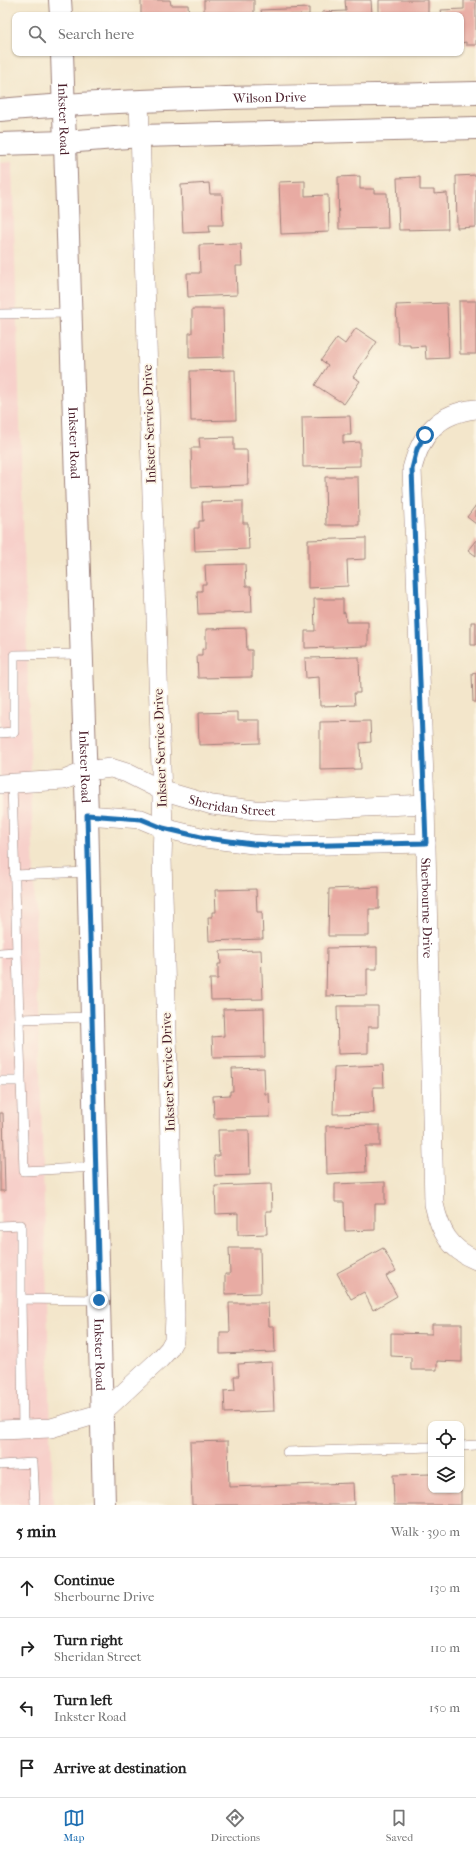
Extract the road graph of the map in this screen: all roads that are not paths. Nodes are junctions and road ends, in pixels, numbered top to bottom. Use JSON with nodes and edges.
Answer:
{"nodes":[{"id":1,"x":60,"y":0,"type":"edge"},
{"id":2,"x":61,"y":12,"type":"edge"},
{"id":3,"x":62,"y":56,"type":"edge"},
{"id":4,"x":476,"y":93,"type":"edge"},
{"id":5,"x":139,"y":101,"type":"junction"},
{"id":6,"x":64,"y":104,"type":"junction"},
{"id":7,"x":0,"y":110,"type":"edge"},
{"id":8,"x":476,"y":128,"type":"edge"},
{"id":9,"x":140,"y":136,"type":"junction"},
{"id":10,"x":65,"y":142,"type":"junction"},
{"id":11,"x":0,"y":144,"type":"edge"},
{"id":12,"x":71,"y":313,"type":"junction"},
{"id":13,"x":0,"y":314,"type":"edge"},
{"id":14,"x":476,"y":409,"type":"edge"},
{"id":15,"x":82,"y":654,"type":"junction"},
{"id":16,"x":0,"y":733,"type":"edge"},
{"id":17,"x":86,"y":771,"type":"junction"},
{"id":18,"x":6,"y":784,"type":"edge"},
{"id":19,"x":161,"y":790,"type":"junction"},
{"id":20,"x":425,"y":804,"type":"junction"},
{"id":21,"x":87,"y":815,"type":"junction"},
{"id":22,"x":163,"y":828,"type":"junction"},
{"id":23,"x":426,"y":843,"type":"junction"},
{"id":24,"x":88,"y":872,"type":"junction"},
{"id":25,"x":14,"y":875,"type":"junction"},
{"id":26,"x":16,"y":952,"type":"junction"},
{"id":27,"x":0,"y":953,"type":"edge"},
{"id":28,"x":92,"y":1017,"type":"junction"},
{"id":29,"x":19,"y":1019,"type":"junction"},
{"id":30,"x":0,"y":1081,"type":"edge"},
{"id":31,"x":21,"y":1081,"type":"junction"},
{"id":32,"x":96,"y":1167,"type":"junction"},
{"id":33,"x":0,"y":1226,"type":"edge"},
{"id":34,"x":476,"y":1260,"type":"edge"},
{"id":35,"x":21,"y":1299,"type":"junction"},
{"id":36,"x":99,"y":1300,"type":"junction"},
{"id":37,"x":102,"y":1413,"type":"junction"},
{"id":38,"x":23,"y":1429,"type":"junction"},
{"id":39,"x":0,"y":1430,"type":"edge"},
{"id":40,"x":476,"y":1445,"type":"edge"},
{"id":41,"x":464,"y":1446,"type":"edge"},
{"id":42,"x":428,"y":1447,"type":"edge"},
{"id":43,"x":287,"y":1452,"type":"dead end"},
{"id":44,"x":0,"y":1465,"type":"edge"},
{"id":45,"x":35,"y":1505,"type":"edge"},
{"id":46,"x":104,"y":1505,"type":"edge"}],
"edges":[{"from":1,"to":2,"type":"main road"},
{"from":3,"to":6,"type":"main road","name":"Inkster Road"},
{"from":4,"to":5,"type":"main road","name":"Wilson Drive"},
{"from":5,"to":6,"type":"main road","name":"Wilson Drive"},
{"from":5,"to":9,"type":"street","name":"Inkster Service Drive"},
{"from":6,"to":7,"type":"main road","name":"Wilson Drive"},
{"from":6,"to":10,"type":"main road","name":"Inkster Road"},
{"from":8,"to":9,"type":"main road"},
{"from":9,"to":10,"type":"main road"},
{"from":9,"to":19,"type":"street","name":"Inkster Service Drive"},
{"from":10,"to":11,"type":"main road"},
{"from":10,"to":12,"type":"main road","name":"Inkster Road"},
{"from":12,"to":13,"type":"lane"},
{"from":12,"to":15,"type":"main road","name":"Inkster Road"},
{"from":14,"to":20,"type":"street","name":"Sherbourne Drive"},
{"from":15,"to":16,"type":"lane"},
{"from":15,"to":17,"type":"main road","name":"Inkster Road"},
{"from":17,"to":18,"type":"street","name":"Sheridan Street"},
{"from":17,"to":19,"type":"street","name":"Sheridan Street"},
{"from":17,"to":21,"type":"main road","name":"Inkster Road"},
{"from":18,"to":25,"type":"lane"},
{"from":19,"to":20,"type":"street","name":"Sheridan Street"},
{"from":19,"to":22,"type":"street","name":"Inkster Service Drive"},
{"from":20,"to":23,"type":"street","name":"Sherbourne Drive"},
{"from":21,"to":22,"type":"street"},
{"from":21,"to":24,"type":"main road","name":"Inkster Road"},
{"from":22,"to":23,"type":"street"},
{"from":22,"to":37,"type":"street","name":"Inkster Service Drive"},
{"from":23,"to":34,"type":"street","name":"Sherbourne Drive"},
{"from":24,"to":25,"type":"lane"},
{"from":24,"to":28,"type":"main road","name":"Inkster Road"},
{"from":25,"to":26,"type":"lane"},
{"from":26,"to":27,"type":"lane"},
{"from":26,"to":29,"type":"lane"},
{"from":28,"to":29,"type":"lane"},
{"from":28,"to":32,"type":"main road","name":"Inkster Road"},
{"from":29,"to":31,"type":"lane"},
{"from":30,"to":31,"type":"lane"},
{"from":31,"to":32,"type":"lane"},
{"from":32,"to":36,"type":"main road","name":"Inkster Road"},
{"from":33,"to":35,"type":"lane"},
{"from":35,"to":36,"type":"lane"},
{"from":35,"to":38,"type":"lane"},
{"from":36,"to":37,"type":"main road","name":"Inkster Road"},
{"from":37,"to":38,"type":"street"},
{"from":37,"to":46,"type":"main road","name":"Inkster Road"},
{"from":38,"to":39,"type":"street"},
{"from":40,"to":41,"type":"lane"},
{"from":42,"to":43,"type":"lane"},
{"from":44,"to":45,"type":"lane"}]}
